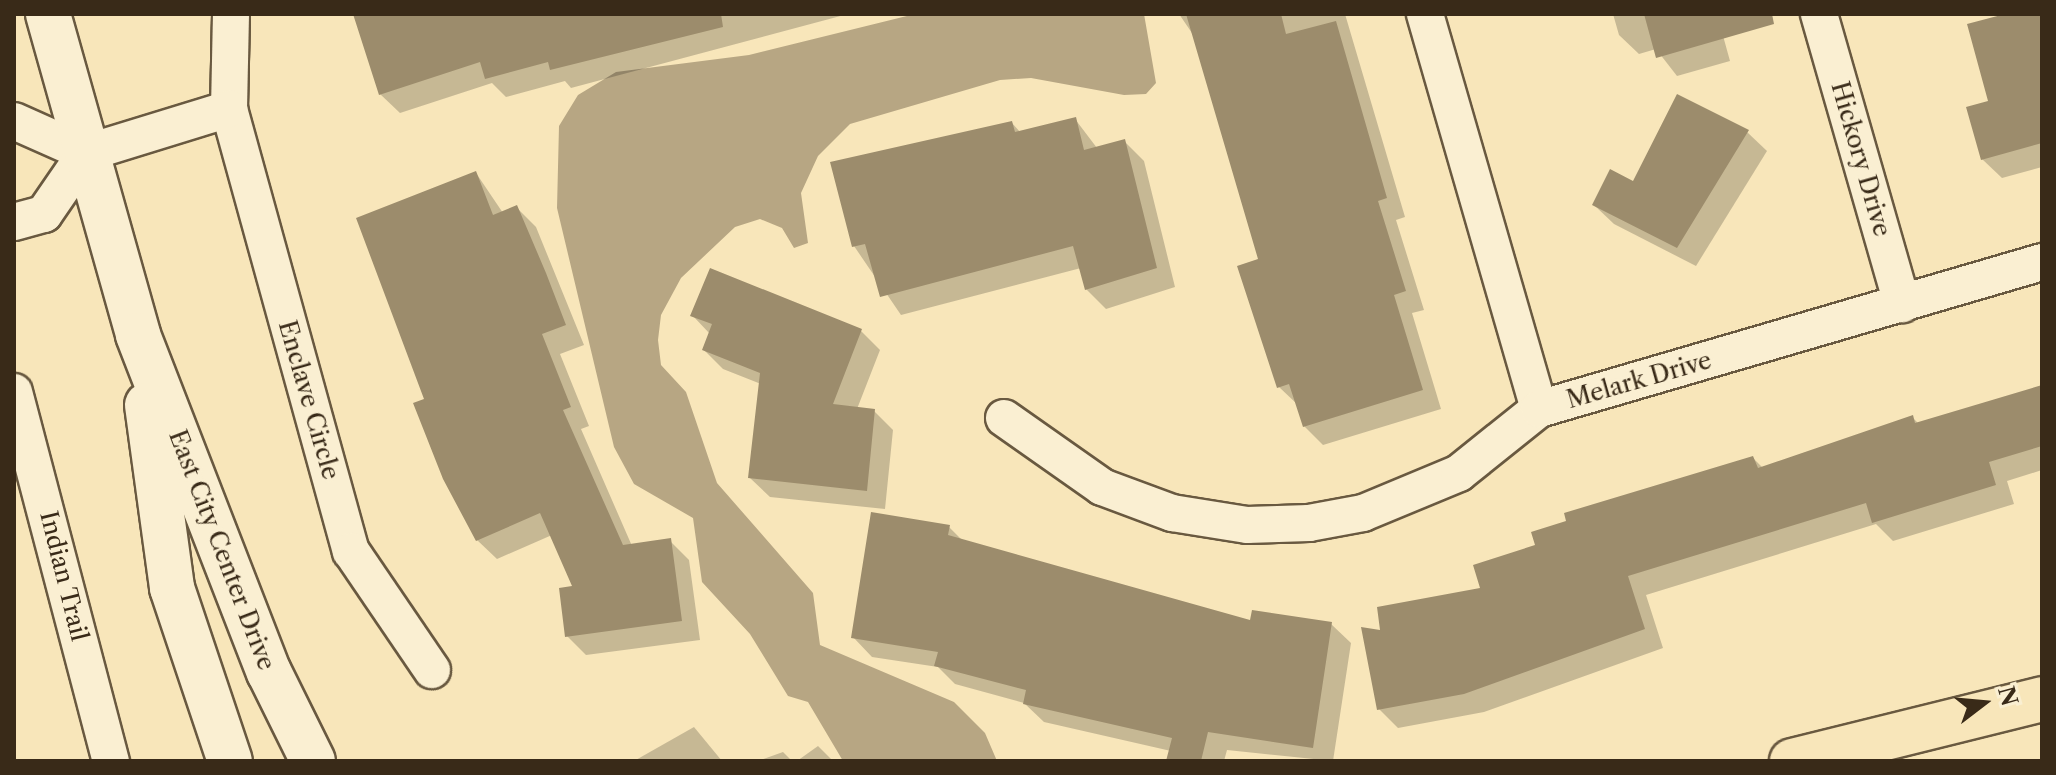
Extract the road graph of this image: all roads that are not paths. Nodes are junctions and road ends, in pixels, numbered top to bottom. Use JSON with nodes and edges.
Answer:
{"nodes":[{"id":1,"x":48,"y":14,"type":"edge"},
{"id":2,"x":231,"y":14,"type":"edge"},
{"id":3,"x":1425,"y":14,"type":"edge"},
{"id":4,"x":1819,"y":14,"type":"edge"},
{"id":5,"x":229,"y":109,"type":"junction"},
{"id":6,"x":14,"y":121,"type":"edge"},
{"id":7,"x":86,"y":153,"type":"junction"},
{"id":8,"x":14,"y":222,"type":"edge"},
{"id":9,"x":2042,"y":262,"type":"edge"},
{"id":10,"x":1902,"y":304,"type":"junction"},
{"id":11,"x":138,"y":335,"type":"junction"},
{"id":12,"x":14,"y":392,"type":"edge"},
{"id":13,"x":1539,"y":409,"type":"junction"},
{"id":14,"x":1004,"y":418,"type":"dead end"},
{"id":15,"x":432,"y":670,"type":"dead end"},
{"id":16,"x":2042,"y":699,"type":"edge"},
{"id":17,"x":111,"y":761,"type":"edge"},
{"id":18,"x":230,"y":761,"type":"edge"},
{"id":19,"x":313,"y":761,"type":"edge"},
{"id":20,"x":1792,"y":761,"type":"edge"}],
"edges":[{"from":1,"to":7,"type":"street","name":"East City Center Drive"},
{"from":2,"to":5,"type":"street"},
{"from":3,"to":13,"type":"street","name":"Melark Drive"},
{"from":4,"to":10,"type":"street","name":"Hickory Drive"},
{"from":5,"to":7,"type":"street"},
{"from":5,"to":15,"type":"street","name":"Enclave Circle"},
{"from":6,"to":7,"type":"street"},
{"from":7,"to":8,"type":"street"},
{"from":7,"to":11,"type":"street","name":"East City Center Drive"},
{"from":9,"to":10,"type":"street","name":"Melark Drive"},
{"from":10,"to":13,"type":"street","name":"Melark Drive"},
{"from":11,"to":18,"type":"street","name":"East City Center Drive"},
{"from":11,"to":19,"type":"street","name":"East City Center Drive"},
{"from":12,"to":17,"type":"street","name":"Indian Trail"},
{"from":13,"to":14,"type":"street"},
{"from":16,"to":20,"type":"highway"}]}
